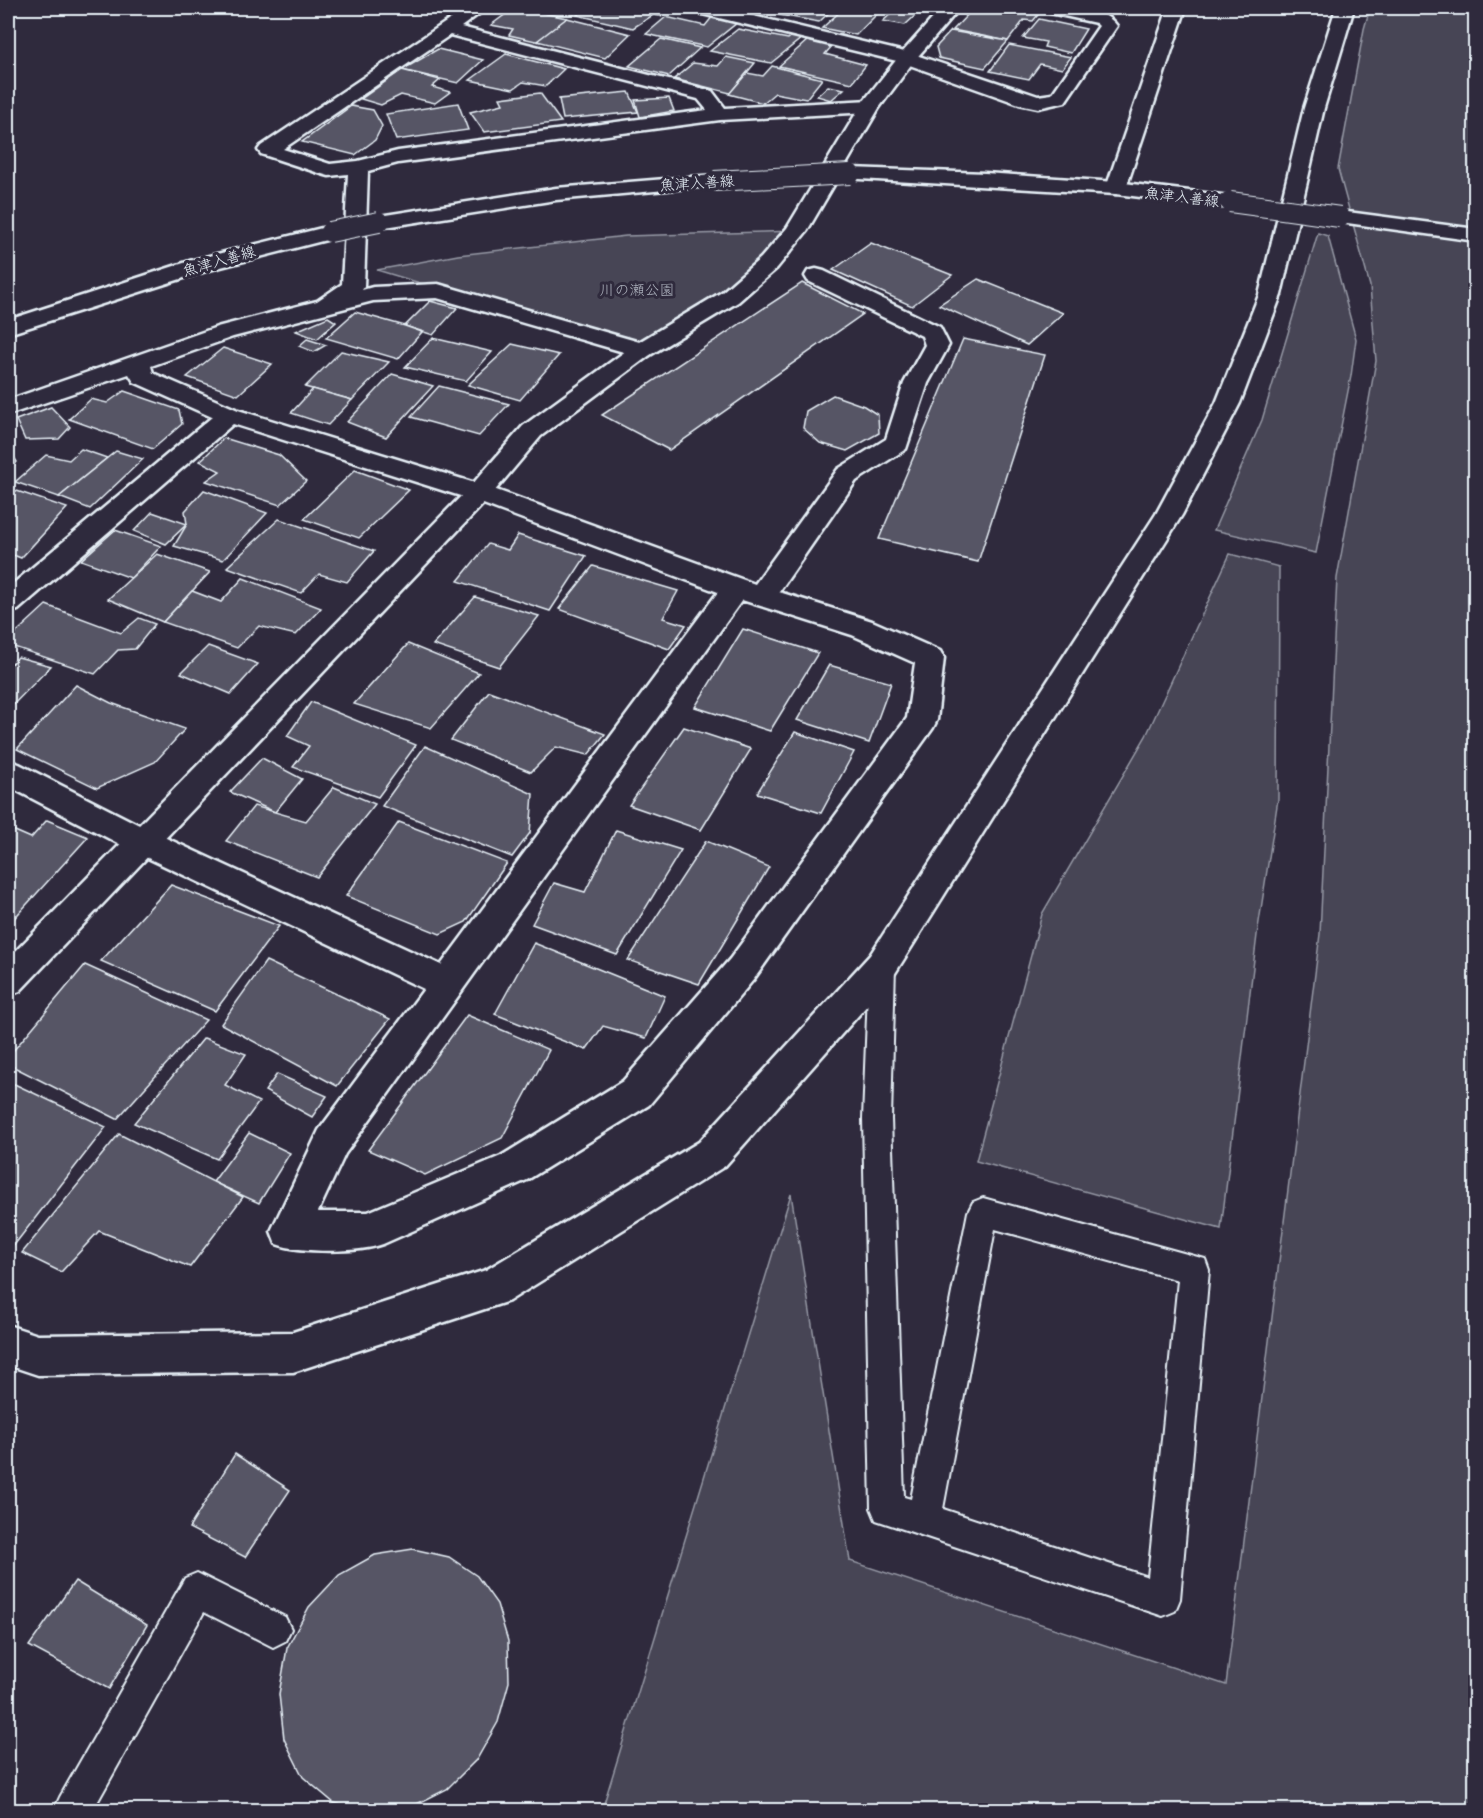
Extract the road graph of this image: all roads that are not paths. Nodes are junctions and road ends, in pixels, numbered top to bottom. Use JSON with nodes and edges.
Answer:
{"nodes":[{"id":1,"x":478,"y":8,"type":"edge"},
{"id":2,"x":700,"y":8,"type":"edge"},
{"id":3,"x":951,"y":8,"type":"edge"},
{"id":4,"x":1052,"y":8,"type":"edge"},
{"id":5,"x":1177,"y":8,"type":"edge"},
{"id":6,"x":1345,"y":8,"type":"edge"},
{"id":7,"x":447,"y":29,"type":"junction"},
{"id":8,"x":907,"y":58,"type":"junction"},
{"id":9,"x":870,"y":106,"type":"junction"},
{"id":10,"x":720,"y":114,"type":"junction"},
{"id":11,"x":358,"y":167,"type":"junction"},
{"id":12,"x":1116,"y":188,"type":"junction"},
{"id":13,"x":1476,"y":235,"type":"edge"},
{"id":14,"x":816,"y":276,"type":"dead end"},
{"id":15,"x":322,"y":307,"type":"junction"},
{"id":16,"x":8,"y":327,"type":"edge"},
{"id":17,"x":642,"y":350,"type":"junction"},
{"id":18,"x":138,"y":361,"type":"junction"},
{"id":19,"x":8,"y":408,"type":"edge"},
{"id":20,"x":229,"y":415,"type":"junction"},
{"id":21,"x":479,"y":493,"type":"junction"},
{"id":22,"x":748,"y":592,"type":"junction"},
{"id":23,"x":8,"y":603,"type":"edge"},
{"id":24,"x":8,"y":772,"type":"edge"},
{"id":25,"x":142,"y":841,"type":"junction"},
{"id":26,"x":882,"y":965,"type":"junction"},
{"id":27,"x":8,"y":981,"type":"edge"},
{"id":28,"x":448,"y":984,"type":"junction"},
{"id":29,"x":8,"y":1345,"type":"edge"},
{"id":30,"x":924,"y":1520,"type":"junction"},
{"id":31,"x":273,"y":1629,"type":"dead end"},
{"id":32,"x":73,"y":1810,"type":"edge"}],
"edges":[{"from":1,"to":7,"type":"street"},
{"from":2,"to":8,"type":"street"},
{"from":3,"to":8,"type":"street"},
{"from":4,"to":8,"type":"street"},
{"from":5,"to":12,"type":"street"},
{"from":6,"to":26,"type":"street"},
{"from":7,"to":10,"type":"street"},
{"from":7,"to":11,"type":"street"},
{"from":8,"to":9,"type":"street"},
{"from":9,"to":10,"type":"street"},
{"from":9,"to":17,"type":"street"},
{"from":10,"to":11,"type":"street"},
{"from":11,"to":15,"type":"street"},
{"from":12,"to":13,"type":"street","name":"魚津入善線","bridge":true},
{"from":12,"to":16,"type":"street","name":"魚津入善線","bridge":true},
{"from":14,"to":22,"type":"street"},
{"from":15,"to":17,"type":"street"},
{"from":15,"to":18,"type":"street"},
{"from":17,"to":21,"type":"street"},
{"from":18,"to":19,"type":"street"},
{"from":18,"to":20,"type":"street"},
{"from":20,"to":21,"type":"street"},
{"from":20,"to":23,"type":"street"},
{"from":21,"to":22,"type":"street"},
{"from":21,"to":25,"type":"street"},
{"from":22,"to":28,"type":"street"},
{"from":22,"to":28,"type":"street"},
{"from":24,"to":25,"type":"street"},
{"from":25,"to":27,"type":"street"},
{"from":25,"to":28,"type":"street"},
{"from":26,"to":29,"type":"street"},
{"from":26,"to":30,"type":"lane"},
{"from":30,"to":30,"type":"lane"},
{"from":31,"to":32,"type":"lane"}]}
